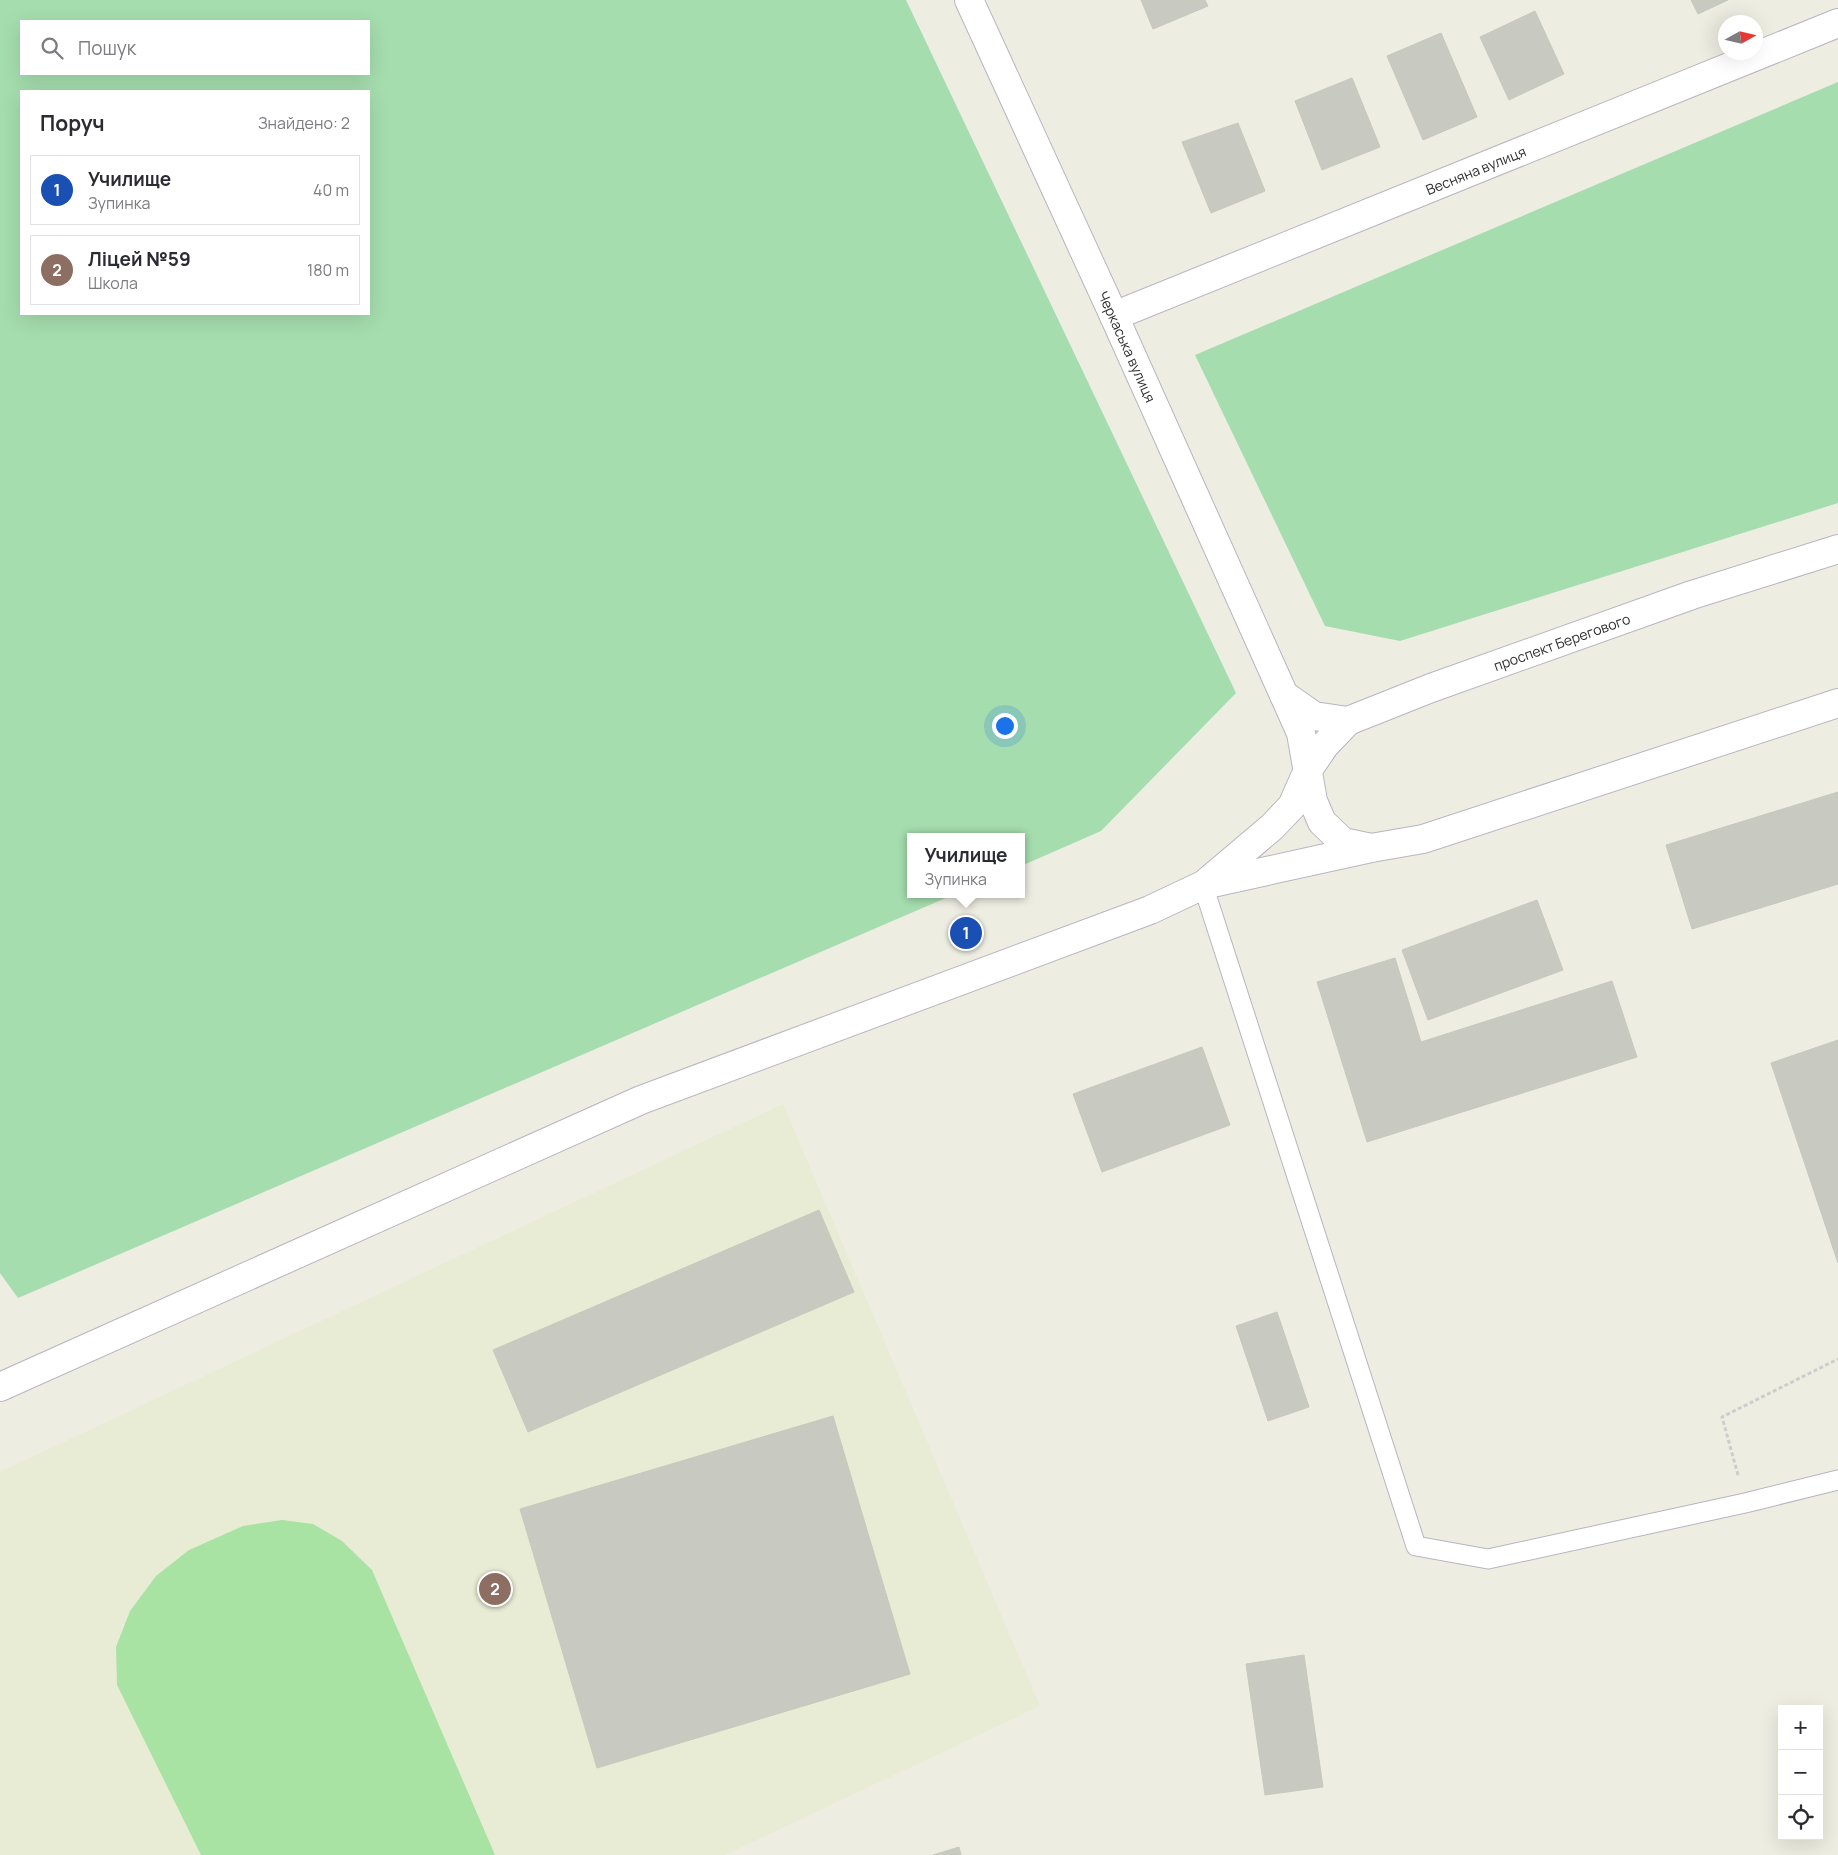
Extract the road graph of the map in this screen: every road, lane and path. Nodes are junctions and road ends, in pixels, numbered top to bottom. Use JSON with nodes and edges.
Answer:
{"nodes":[{"id":1,"x":969,"y":0,"type":"edge"},
{"id":2,"x":1838,"y":23,"type":"edge"},
{"id":3,"x":1114,"y":316,"type":"junction"},
{"id":4,"x":1838,"y":549,"type":"edge"},
{"id":5,"x":1284,"y":695,"type":"junction"},
{"id":6,"x":1838,"y":703,"type":"edge"},
{"id":7,"x":1348,"y":721,"type":"junction"},
{"id":8,"x":1308,"y":770,"type":"junction"},
{"id":9,"x":1371,"y":848,"type":"junction"},
{"id":10,"x":1203,"y":885,"type":"junction"},
{"id":11,"x":1838,"y":1359,"type":"edge"},
{"id":12,"x":0,"y":1387,"type":"edge"},
{"id":13,"x":1838,"y":1480,"type":"edge"},
{"id":14,"x":1745,"y":1503,"type":"junction"}],
"edges":[{"from":1,"to":3,"type":"street","name":"Черкаська вулиця"},
{"from":2,"to":3,"type":"street","name":"Весняна вулиця"},
{"from":3,"to":5,"type":"street","name":"Черкаська вулиця"},
{"from":4,"to":7,"type":"street","name":"проспект Берегового"},
{"from":5,"to":7,"type":"street"},
{"from":5,"to":8,"type":"street","name":"Черкаська вулиця"},
{"from":6,"to":9,"type":"street"},
{"from":7,"to":8,"type":"street","name":"проспект Берегового"},
{"from":8,"to":9,"type":"street","name":"Черкаська вулиця"},
{"from":8,"to":10,"type":"street","name":"проспект Берегового"},
{"from":9,"to":10,"type":"street"},
{"from":10,"to":12,"type":"street"},
{"from":10,"to":14,"type":"lane"},
{"from":11,"to":14,"type":"path"},
{"from":13,"to":14,"type":"lane"}]}
